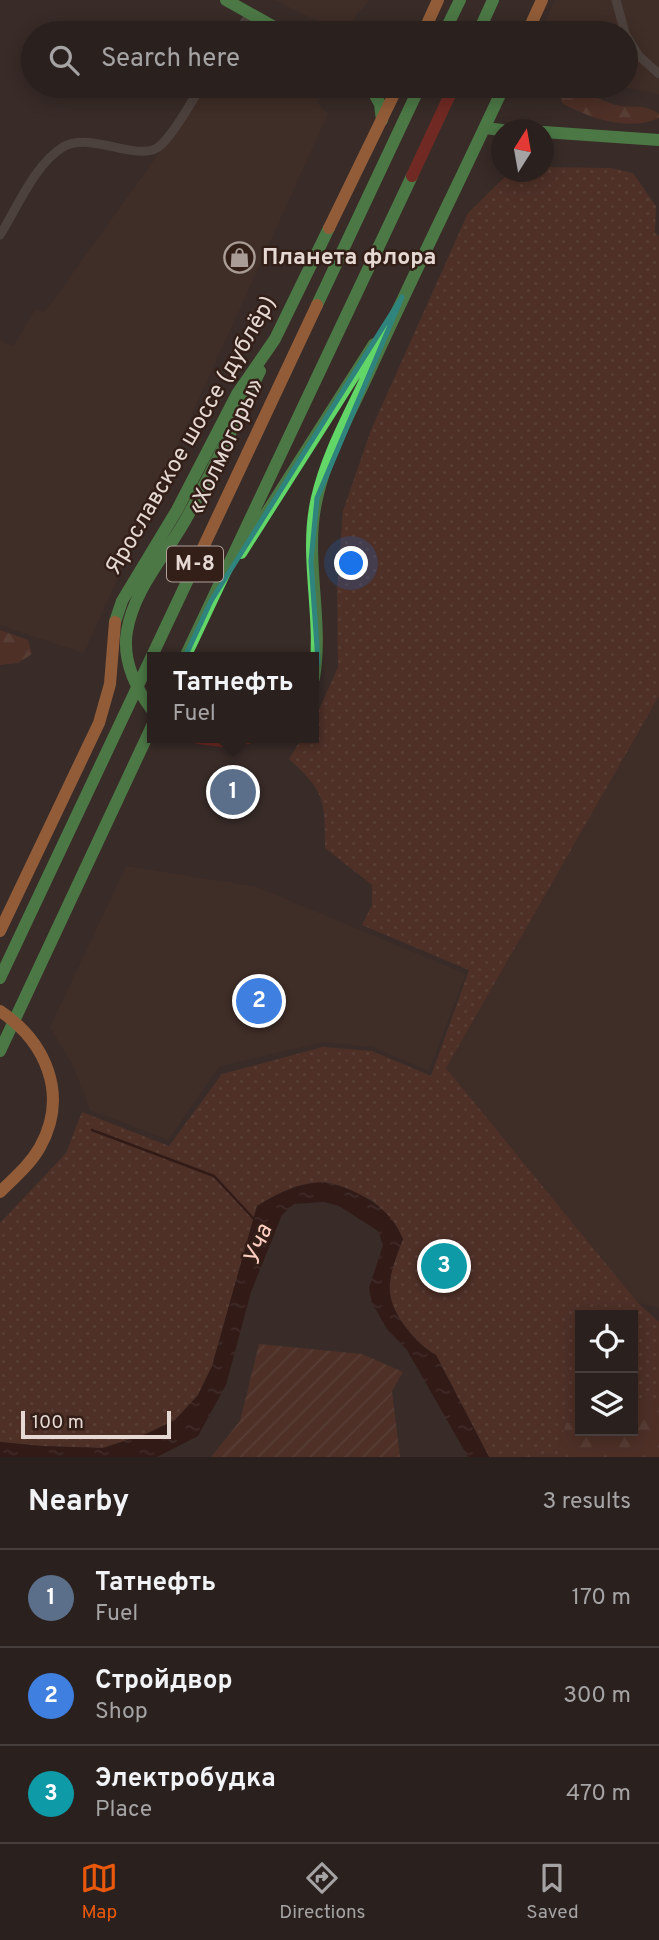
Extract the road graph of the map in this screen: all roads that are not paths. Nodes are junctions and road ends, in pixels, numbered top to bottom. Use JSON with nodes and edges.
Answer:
{"nodes":[{"id":1,"x":226,"y":0,"type":"edge"},
{"id":2,"x":438,"y":0,"type":"edge"},
{"id":3,"x":460,"y":0,"type":"edge"},
{"id":4,"x":493,"y":0,"type":"edge"},
{"id":5,"x":542,"y":0,"type":"edge"},
{"id":6,"x":616,"y":0,"type":"edge"},
{"id":7,"x":250,"y":14,"type":"junction"},
{"id":8,"x":245,"y":21,"type":"edge"},
{"id":9,"x":263,"y":21,"type":"edge"},
{"id":10,"x":428,"y":21,"type":"edge"},
{"id":11,"x":450,"y":21,"type":"edge"},
{"id":12,"x":483,"y":21,"type":"edge"},
{"id":13,"x":532,"y":21,"type":"edge"},
{"id":14,"x":622,"y":21,"type":"edge"},
{"id":15,"x":638,"y":54,"type":"edge"},
{"id":16,"x":659,"y":74,"type":"edge"},
{"id":17,"x":194,"y":98,"type":"edge"},
{"id":18,"x":377,"y":98,"type":"edge"},
{"id":19,"x":392,"y":98,"type":"edge"},
{"id":20,"x":414,"y":98,"type":"edge"},
{"id":21,"x":448,"y":98,"type":"edge"},
{"id":22,"x":499,"y":98,"type":"edge"},
{"id":23,"x":382,"y":120,"type":"junction"},
{"id":24,"x":485,"y":128,"type":"junction"},
{"id":25,"x":491,"y":129,"type":"edge"},
{"id":26,"x":554,"y":133,"type":"edge"},
{"id":27,"x":659,"y":140,"type":"edge"},
{"id":28,"x":0,"y":235,"type":"edge"},
{"id":29,"x":402,"y":297,"type":"junction"},
{"id":30,"x":275,"y":339,"type":"junction"},
{"id":31,"x":211,"y":601,"type":"junction"},
{"id":32,"x":153,"y":652,"type":"edge"},
{"id":33,"x":187,"y":652,"type":"edge"},
{"id":34,"x":318,"y":652,"type":"edge"},
{"id":35,"x":147,"y":666,"type":"edge"},
{"id":36,"x":147,"y":702,"type":"edge"},
{"id":37,"x":147,"y":737,"type":"edge"},
{"id":38,"x":0,"y":931,"type":"edge"},
{"id":39,"x":0,"y":978,"type":"edge"},
{"id":40,"x":0,"y":1011,"type":"edge"},
{"id":41,"x":0,"y":1051,"type":"edge"},
{"id":42,"x":0,"y":1192,"type":"edge"}],
"edges":[{"from":1,"to":7,"type":"main road"},
{"from":2,"to":10,"type":"main road"},
{"from":3,"to":11,"type":"main road"},
{"from":4,"to":12,"type":"main road"},
{"from":5,"to":13,"type":"main road"},
{"from":6,"to":14,"type":"street"},
{"from":7,"to":8,"type":"street"},
{"from":7,"to":9,"type":"main road"},
{"from":15,"to":16,"type":"street"},
{"from":17,"to":28,"type":"street"},
{"from":18,"to":23,"type":"main road"},
{"from":19,"to":23,"type":"main road","name":"Ярославское шоссе (дублёр)"},
{"from":20,"to":32,"type":"main road","name":"«Холмогоры»","number":"М-8"},
{"from":21,"to":31,"type":"main road","number":"М-8"},
{"from":22,"to":24,"type":"main road"},
{"from":23,"to":30,"type":"main road","name":"Ярославское шоссе (дублёр)"},
{"from":24,"to":25,"type":"main road"},
{"from":24,"to":29,"type":"main road"},
{"from":26,"to":27,"type":"main road"},
{"from":29,"to":31,"type":"main road"},
{"from":29,"to":34,"type":"main road"},
{"from":30,"to":36,"type":"main road"},
{"from":30,"to":38,"type":"main road","name":"Ярославское шоссе (дублёр)"},
{"from":31,"to":33,"type":"main road","number":"М-8"},
{"from":35,"to":39,"type":"main road","name":"«Холмогоры»","number":"М-8"},
{"from":37,"to":41,"type":"main road"},
{"from":40,"to":42,"type":"main road"}]}
